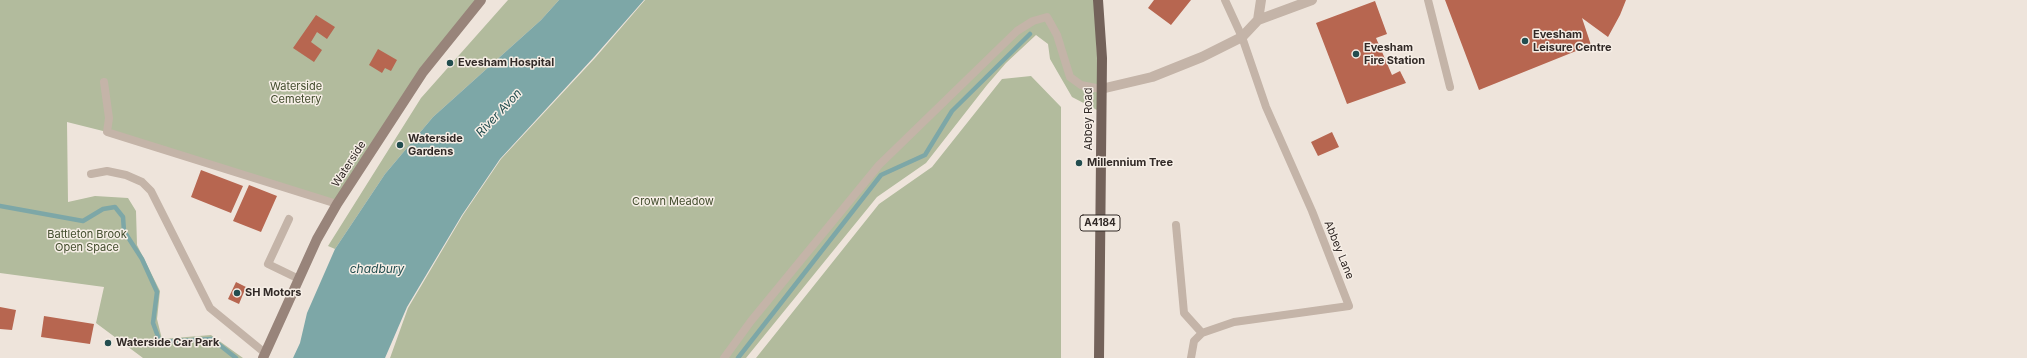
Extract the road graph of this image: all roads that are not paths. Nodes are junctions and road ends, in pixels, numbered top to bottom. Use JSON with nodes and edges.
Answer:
{"nodes":[{"id":1,"x":482,"y":0,"type":"edge"},
{"id":2,"x":1098,"y":0,"type":"edge"},
{"id":3,"x":1225,"y":0,"type":"edge"},
{"id":4,"x":1261,"y":0,"type":"edge"},
{"id":5,"x":1312,"y":0,"type":"edge"},
{"id":6,"x":1428,"y":0,"type":"edge"},
{"id":7,"x":1258,"y":20,"type":"junction"},
{"id":8,"x":1242,"y":38,"type":"junction"},
{"id":9,"x":104,"y":82,"type":"dead end"},
{"id":10,"x":1450,"y":87,"type":"dead end"},
{"id":11,"x":1101,"y":88,"type":"junction"},
{"id":12,"x":91,"y":174,"type":"dead end"},
{"id":13,"x":337,"y":204,"type":"junction"},
{"id":14,"x":289,"y":219,"type":"dead end"},
{"id":15,"x":1176,"y":225,"type":"dead end"},
{"id":16,"x":299,"y":279,"type":"junction"},
{"id":17,"x":1202,"y":333,"type":"junction"},
{"id":18,"x":264,"y":355,"type":"edge"},
{"id":19,"x":724,"y":358,"type":"edge"},
{"id":20,"x":1099,"y":358,"type":"edge"},
{"id":21,"x":1191,"y":358,"type":"edge"}],
"edges":[{"from":1,"to":13,"type":"main road","name":"Waterside"},
{"from":2,"to":11,"type":"main road","name":"Abbey Road","number":"A4184"},
{"from":3,"to":8,"type":"lane"},
{"from":4,"to":7,"type":"street"},
{"from":5,"to":7,"type":"street"},
{"from":6,"to":10,"type":"lane"},
{"from":7,"to":8,"type":"street"},
{"from":8,"to":11,"type":"street"},
{"from":8,"to":17,"type":"lane","name":"Abbey Lane"},
{"from":9,"to":13,"type":"lane"},
{"from":11,"to":19,"type":"lane"},
{"from":11,"to":20,"type":"main road","name":"Abbey Road","number":"A4184"},
{"from":12,"to":18,"type":"lane"},
{"from":13,"to":16,"type":"main road","name":"Waterside"},
{"from":14,"to":16,"type":"lane"},
{"from":15,"to":17,"type":"lane"},
{"from":16,"to":18,"type":"main road","name":"Waterside"},
{"from":17,"to":21,"type":"lane"}]}
